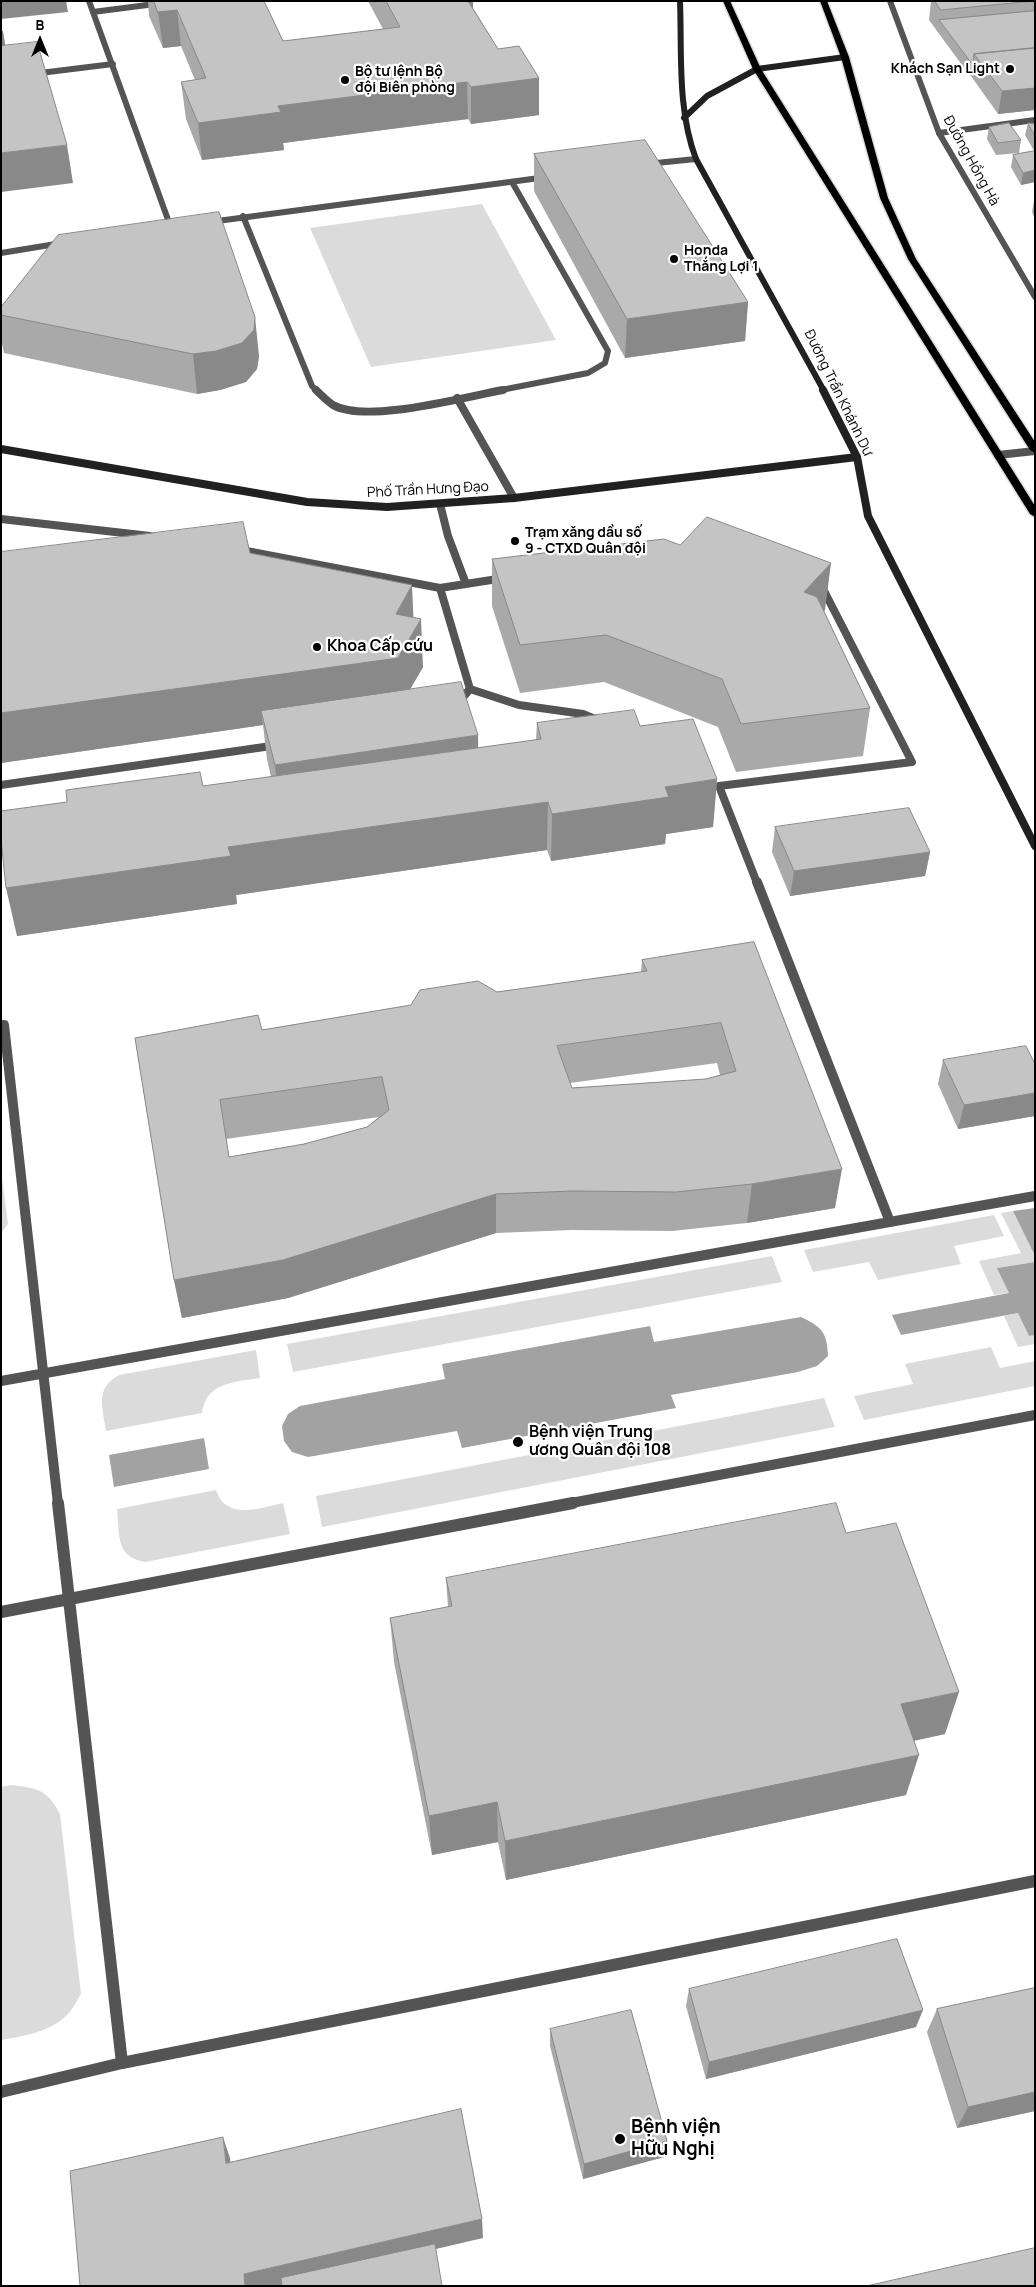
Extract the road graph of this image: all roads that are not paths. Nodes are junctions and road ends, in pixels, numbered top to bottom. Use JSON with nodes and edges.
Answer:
{"nodes":[{"id":1,"x":89,"y":1,"type":"edge"},
{"id":2,"x":178,"y":1,"type":"edge"},
{"id":3,"x":680,"y":1,"type":"edge"},
{"id":4,"x":726,"y":1,"type":"edge"},
{"id":5,"x":822,"y":1,"type":"edge"},
{"id":6,"x":890,"y":1,"type":"edge"},
{"id":7,"x":93,"y":12,"type":"junction"},
{"id":8,"x":844,"y":57,"type":"junction"},
{"id":9,"x":113,"y":64,"type":"junction"},
{"id":10,"x":757,"y":68,"type":"junction"},
{"id":11,"x":20,"y":76,"type":"edge"},
{"id":12,"x":684,"y":118,"type":"junction"},
{"id":13,"x":1035,"y":120,"type":"edge"},
{"id":14,"x":939,"y":133,"type":"junction"},
{"id":15,"x":696,"y":159,"type":"junction"},
{"id":16,"x":635,"y":165,"type":"edge"},
{"id":17,"x":560,"y":176,"type":"edge"},
{"id":18,"x":512,"y":182,"type":"junction"},
{"id":19,"x":244,"y":216,"type":"junction"},
{"id":20,"x":198,"y":224,"type":"edge"},
{"id":21,"x":180,"y":226,"type":"edge"},
{"id":22,"x":171,"y":228,"type":"junction"},
{"id":23,"x":162,"y":229,"type":"edge"},
{"id":24,"x":66,"y":242,"type":"edge"},
{"id":25,"x":1,"y":253,"type":"edge"},
{"id":26,"x":1035,"y":297,"type":"edge"},
{"id":27,"x":457,"y":398,"type":"junction"},
{"id":28,"x":1,"y":449,"type":"edge"},
{"id":29,"x":1035,"y":451,"type":"edge"},
{"id":30,"x":998,"y":455,"type":"junction"},
{"id":31,"x":857,"y":457,"type":"junction"},
{"id":32,"x":514,"y":498,"type":"junction"},
{"id":33,"x":440,"y":504,"type":"junction"},
{"id":34,"x":1035,"y":514,"type":"edge"},
{"id":35,"x":1,"y":519,"type":"edge"},
{"id":36,"x":156,"y":537,"type":"edge"},
{"id":37,"x":223,"y":546,"type":"edge"},
{"id":38,"x":514,"y":576,"type":"edge"},
{"id":39,"x":817,"y":577,"type":"edge"},
{"id":40,"x":466,"y":584,"type":"junction"},
{"id":41,"x":440,"y":588,"type":"junction"},
{"id":42,"x":470,"y":689,"type":"junction"},
{"id":43,"x":446,"y":715,"type":"edge"},
{"id":44,"x":610,"y":724,"type":"edge"},
{"id":45,"x":284,"y":744,"type":"edge"},
{"id":46,"x":1,"y":785,"type":"edge"},
{"id":47,"x":1035,"y":846,"type":"edge"},
{"id":48,"x":1,"y":1025,"type":"edge"},
{"id":49,"x":1035,"y":1196,"type":"edge"},
{"id":50,"x":890,"y":1222,"type":"junction"},
{"id":51,"x":44,"y":1374,"type":"junction"},
{"id":52,"x":1,"y":1381,"type":"edge"},
{"id":53,"x":1035,"y":1415,"type":"edge"},
{"id":54,"x":70,"y":1598,"type":"junction"},
{"id":55,"x":1,"y":1612,"type":"edge"},
{"id":56,"x":1035,"y":1881,"type":"edge"},
{"id":57,"x":122,"y":2063,"type":"junction"},
{"id":58,"x":1,"y":2092,"type":"edge"}],
"edges":[{"from":1,"to":7,"type":"street"},
{"from":2,"to":7,"type":"street"},
{"from":3,"to":12,"type":"main road","name":"Đường Trần Khánh Dư"},
{"from":4,"to":10,"type":"main road"},
{"from":5,"to":8,"type":"main road"},
{"from":6,"to":14,"type":"street","name":"Đường Hồng Hà"},
{"from":7,"to":9,"type":"street"},
{"from":8,"to":10,"type":"main road"},
{"from":8,"to":29,"type":"main road"},
{"from":9,"to":11,"type":"street"},
{"from":9,"to":22,"type":"street"},
{"from":10,"to":12,"type":"main road"},
{"from":10,"to":30,"type":"main road"},
{"from":12,"to":15,"type":"main road","name":"Đường Trần Khánh Dư"},
{"from":13,"to":14,"type":"street"},
{"from":14,"to":26,"type":"street","name":"Đường Hồng Hà"},
{"from":15,"to":16,"type":"street"},
{"from":15,"to":31,"type":"main road","name":"Đường Trần Khánh Dư"},
{"from":17,"to":18,"type":"street"},
{"from":18,"to":19,"type":"street"},
{"from":18,"to":27,"type":"street"},
{"from":19,"to":20,"type":"street"},
{"from":19,"to":27,"type":"street"},
{"from":21,"to":22,"type":"street"},
{"from":22,"to":23,"type":"street"},
{"from":24,"to":25,"type":"street"},
{"from":27,"to":32,"type":"street"},
{"from":28,"to":33,"type":"main road","name":"Phố Trần Hưng Đạo"},
{"from":29,"to":30,"type":"street"},
{"from":30,"to":34,"type":"main road"},
{"from":31,"to":32,"type":"main road","name":"Phố Trần Hưng Đạo"},
{"from":31,"to":47,"type":"main road","name":"Đường Trần Khánh Dư"},
{"from":32,"to":33,"type":"main road","name":"Phố Trần Hưng Đạo"},
{"from":33,"to":40,"type":"street"},
{"from":35,"to":36,"type":"street"},
{"from":37,"to":41,"type":"street"},
{"from":38,"to":40,"type":"street"},
{"from":39,"to":50,"type":"street"},
{"from":40,"to":41,"type":"street"},
{"from":41,"to":42,"type":"street"},
{"from":42,"to":43,"type":"street"},
{"from":42,"to":44,"type":"street"},
{"from":45,"to":46,"type":"street"},
{"from":48,"to":51,"type":"street"},
{"from":49,"to":50,"type":"street"},
{"from":50,"to":51,"type":"street"},
{"from":51,"to":52,"type":"street"},
{"from":51,"to":54,"type":"street"},
{"from":53,"to":54,"type":"street"},
{"from":54,"to":55,"type":"street"},
{"from":54,"to":57,"type":"street"},
{"from":56,"to":57,"type":"street"},
{"from":57,"to":58,"type":"street"}]}
